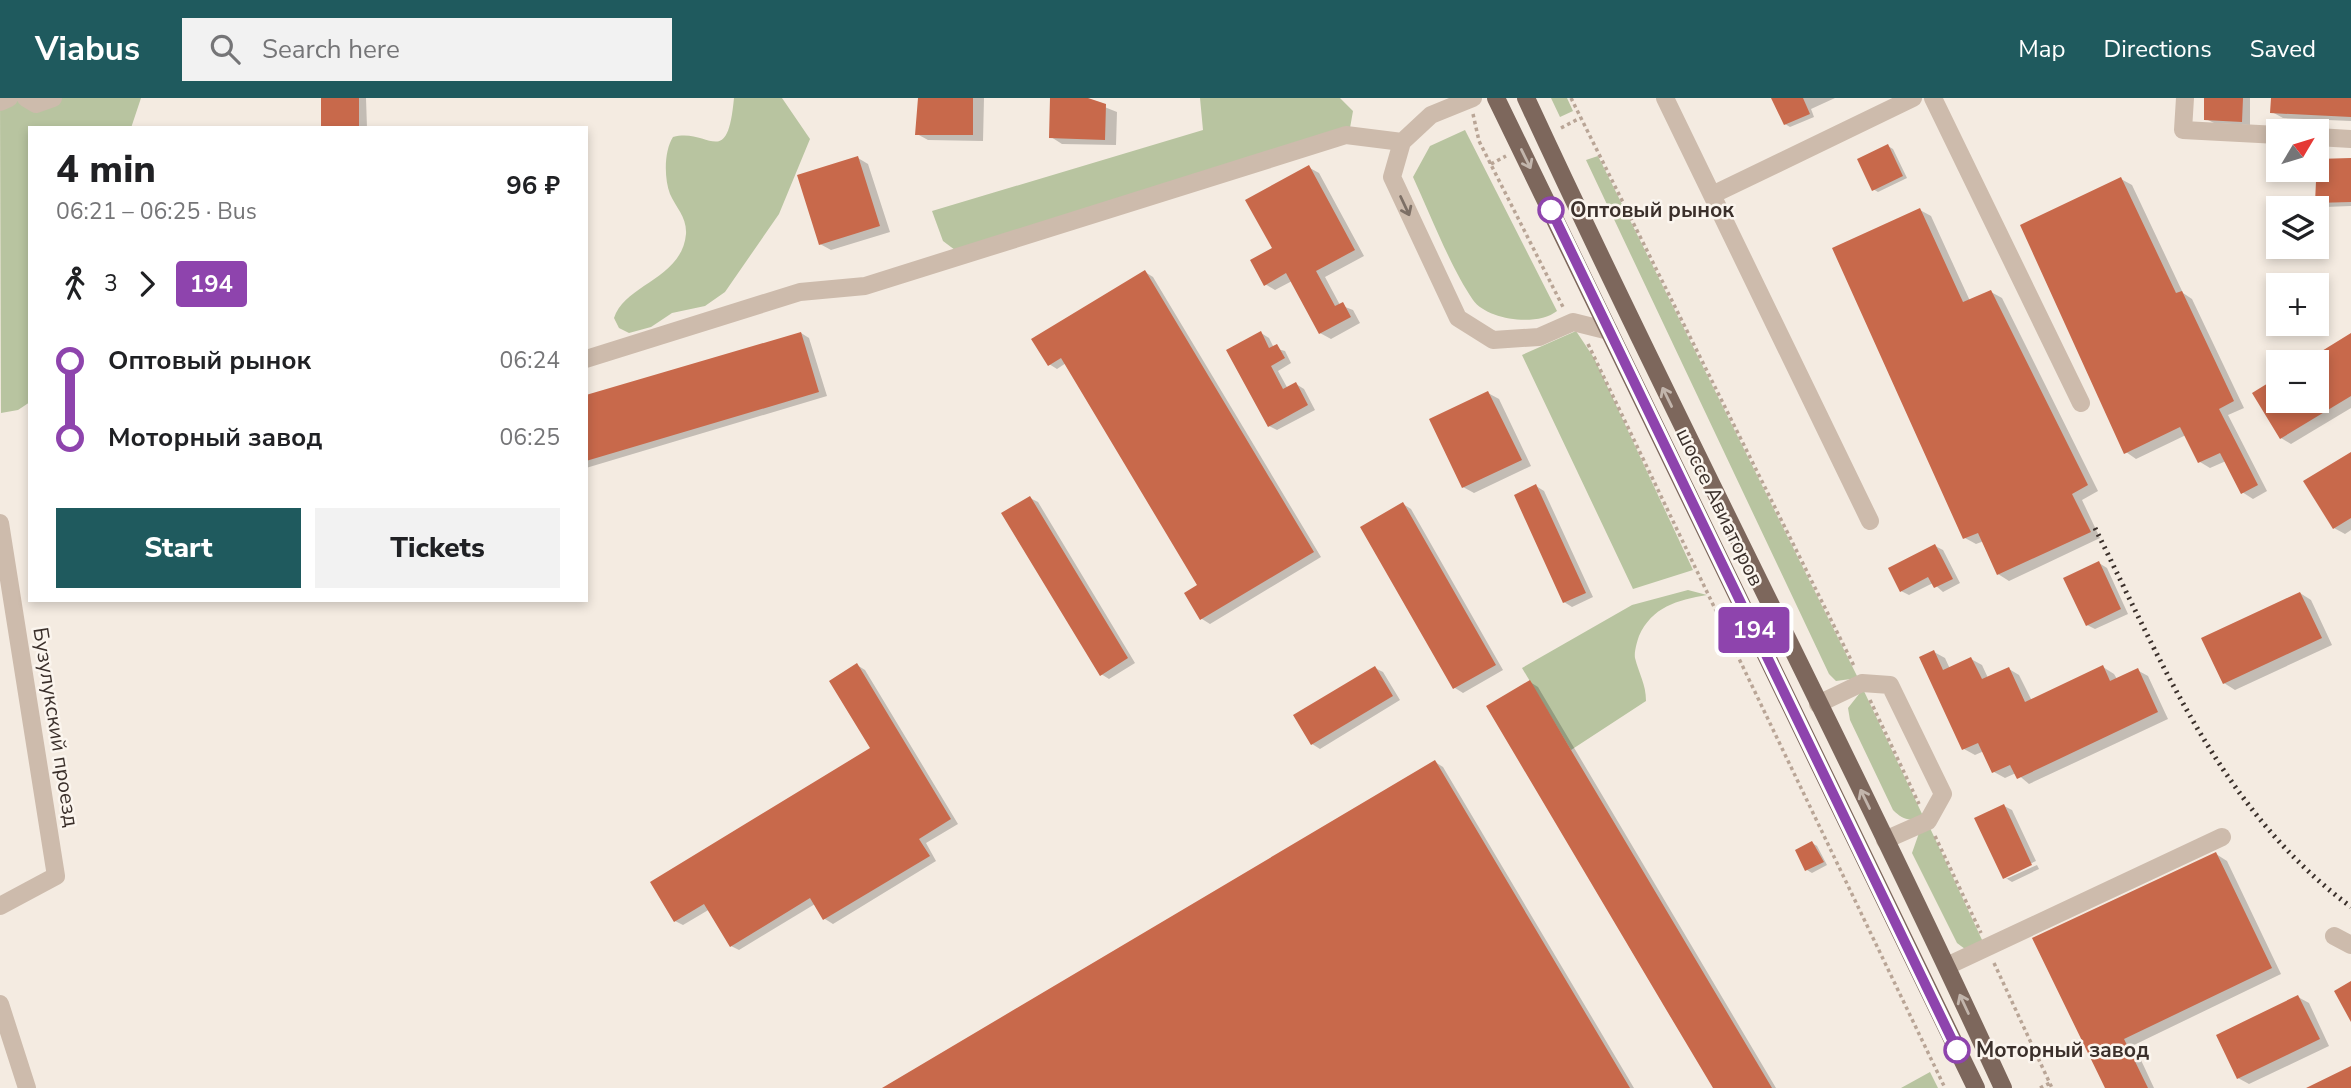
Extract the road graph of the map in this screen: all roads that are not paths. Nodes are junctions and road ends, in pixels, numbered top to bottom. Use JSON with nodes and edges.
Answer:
{"nodes":[{"id":1,"x":9,"y":98,"type":"edge"},
{"id":2,"x":26,"y":98,"type":"edge"},
{"id":3,"x":53,"y":98,"type":"edge"},
{"id":4,"x":1473,"y":98,"type":"edge"},
{"id":5,"x":1496,"y":98,"type":"edge"},
{"id":6,"x":1526,"y":98,"type":"edge"},
{"id":7,"x":1665,"y":98,"type":"edge"},
{"id":8,"x":1913,"y":98,"type":"edge"},
{"id":9,"x":1933,"y":98,"type":"edge"},
{"id":10,"x":2185,"y":98,"type":"edge"},
{"id":11,"x":0,"y":102,"type":"edge"},
{"id":12,"x":2266,"y":134,"type":"edge"},
{"id":13,"x":2329,"y":138,"type":"edge"},
{"id":14,"x":2351,"y":139,"type":"edge"},
{"id":15,"x":1402,"y":142,"type":"junction"},
{"id":16,"x":1712,"y":195,"type":"junction"},
{"id":17,"x":1609,"y":331,"type":"junction"},
{"id":18,"x":588,"y":358,"type":"edge"},
{"id":19,"x":2081,"y":403,"type":"dead end"},
{"id":20,"x":1870,"y":521,"type":"dead end"},
{"id":21,"x":0,"y":523,"type":"edge"},
{"id":22,"x":1818,"y":704,"type":"junction"},
{"id":23,"x":2222,"y":837,"type":"dead end"},
{"id":24,"x":1885,"y":840,"type":"junction"},
{"id":25,"x":0,"y":906,"type":"edge"},
{"id":26,"x":2334,"y":936,"type":"dead end"},
{"id":27,"x":2351,"y":945,"type":"edge"},
{"id":28,"x":1947,"y":966,"type":"junction"},
{"id":29,"x":0,"y":1004,"type":"edge"},
{"id":30,"x":27,"y":1088,"type":"edge"},
{"id":31,"x":1976,"y":1088,"type":"edge"},
{"id":32,"x":2003,"y":1088,"type":"edge"}],
"edges":[{"from":1,"to":11,"type":"street"},
{"from":2,"to":3,"type":"street"},
{"from":4,"to":15,"type":"street"},
{"from":5,"to":17,"type":"main road","name":"шоссе Авиаторов","one_way":true},
{"from":22,"to":6,"type":"main road","name":"шоссе Авиаторов","one_way":true},
{"from":7,"to":16,"type":"street"},
{"from":8,"to":16,"type":"street"},
{"from":9,"to":19,"type":"street"},
{"from":10,"to":12,"type":"street"},
{"from":13,"to":14,"type":"street"},
{"from":15,"to":17,"type":"street","one_way":true},
{"from":15,"to":18,"type":"street"},
{"from":16,"to":20,"type":"street"},
{"from":17,"to":31,"type":"main road","name":"шоссе Авиаторов"},
{"from":21,"to":25,"type":"street","name":"Бузулукский проезд"},
{"from":24,"to":22,"type":"main road","name":"шоссе Авиаторов","one_way":true},
{"from":22,"to":24,"type":"street"},
{"from":23,"to":28,"type":"street"},
{"from":24,"to":28,"type":"main road","name":"шоссе Авиаторов"},
{"from":26,"to":27,"type":"street"},
{"from":32,"to":28,"type":"main road","name":"шоссе Авиаторов","one_way":true},
{"from":29,"to":30,"type":"street"}]}
